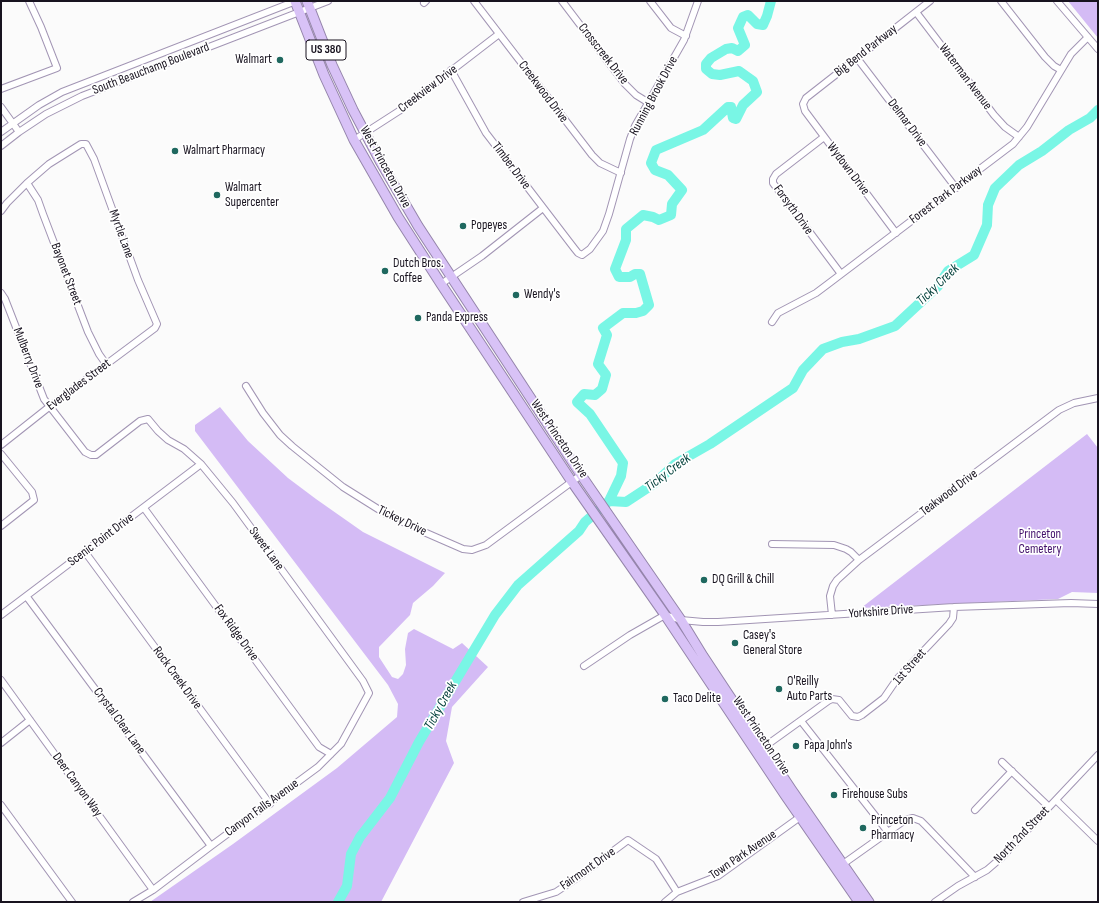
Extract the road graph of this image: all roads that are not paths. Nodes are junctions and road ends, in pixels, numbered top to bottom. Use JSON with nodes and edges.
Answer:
{"nodes":[{"id":1,"x":29,"y":1,"type":"edge"},
{"id":2,"x":295,"y":1,"type":"edge"},
{"id":3,"x":328,"y":1,"type":"edge"},
{"id":4,"x":474,"y":1,"type":"edge"},
{"id":5,"x":562,"y":1,"type":"edge"},
{"id":6,"x":650,"y":1,"type":"edge"},
{"id":7,"x":698,"y":1,"type":"edge"},
{"id":8,"x":930,"y":1,"type":"edge"},
{"id":9,"x":1001,"y":1,"type":"edge"},
{"id":10,"x":1057,"y":1,"type":"edge"},
{"id":11,"x":309,"y":5,"type":"edge"},
{"id":12,"x":299,"y":12,"type":"junction"},
{"id":13,"x":916,"y":12,"type":"junction"},
{"id":14,"x":499,"y":34,"type":"junction"},
{"id":15,"x":686,"y":36,"type":"junction"},
{"id":16,"x":1088,"y":37,"type":"junction"},
{"id":17,"x":178,"y":47,"type":"junction"},
{"id":18,"x":1098,"y":49,"type":"edge"},
{"id":19,"x":182,"y":57,"type":"junction"},
{"id":20,"x":857,"y":58,"type":"junction"},
{"id":21,"x":451,"y":70,"type":"junction"},
{"id":22,"x":1062,"y":70,"type":"junction"},
{"id":23,"x":111,"y":73,"type":"junction"},
{"id":24,"x":114,"y":82,"type":"junction"},
{"id":25,"x":1,"y":89,"type":"edge"},
{"id":26,"x":649,"y":103,"type":"junction"},
{"id":27,"x":803,"y":104,"type":"joint"},
{"id":28,"x":1,"y":107,"type":"edge"},
{"id":29,"x":12,"y":124,"type":"junction"},
{"id":30,"x":1,"y":132,"type":"edge"},
{"id":31,"x":19,"y":132,"type":"junction"},
{"id":32,"x":365,"y":134,"type":"junction"},
{"id":33,"x":824,"y":137,"type":"junction"},
{"id":34,"x":1019,"y":137,"type":"junction"},
{"id":35,"x":354,"y":140,"type":"junction"},
{"id":36,"x":1,"y":146,"type":"edge"},
{"id":37,"x":621,"y":173,"type":"junction"},
{"id":38,"x":27,"y":183,"type":"junction"},
{"id":39,"x":956,"y":188,"type":"junction"},
{"id":40,"x":543,"y":208,"type":"junction"},
{"id":41,"x":1,"y":211,"type":"edge"},
{"id":42,"x":896,"y":233,"type":"junction"},
{"id":43,"x":582,"y":255,"type":"joint"},
{"id":44,"x":842,"y":274,"type":"junction"},
{"id":45,"x":451,"y":277,"type":"junction"},
{"id":46,"x":441,"y":284,"type":"junction"},
{"id":47,"x":1,"y":292,"type":"edge"},
{"id":48,"x":772,"y":322,"type":"dead end"},
{"id":49,"x":157,"y":324,"type":"joint"},
{"id":50,"x":106,"y":364,"type":"junction"},
{"id":51,"x":246,"y":386,"type":"dead end"},
{"id":52,"x":1098,"y":398,"type":"edge"},
{"id":53,"x":49,"y":407,"type":"junction"},
{"id":54,"x":148,"y":419,"type":"joint"},
{"id":55,"x":1,"y":446,"type":"edge"},
{"id":56,"x":1,"y":454,"type":"edge"},
{"id":57,"x":201,"y":464,"type":"junction"},
{"id":58,"x":581,"y":475,"type":"junction"},
{"id":59,"x":572,"y":482,"type":"junction"},
{"id":60,"x":144,"y":508,"type":"junction"},
{"id":61,"x":1,"y":526,"type":"edge"},
{"id":62,"x":772,"y":544,"type":"dead end"},
{"id":63,"x":84,"y":552,"type":"junction"},
{"id":64,"x":859,"y":560,"type":"junction"},
{"id":65,"x":27,"y":597,"type":"junction"},
{"id":66,"x":1097,"y":604,"type":"edge"},
{"id":67,"x":954,"y":607,"type":"junction"},
{"id":68,"x":1,"y":615,"type":"edge"},
{"id":69,"x":665,"y":615,"type":"junction"},
{"id":70,"x":832,"y":615,"type":"junction"},
{"id":71,"x":681,"y":620,"type":"junction"},
{"id":72,"x":584,"y":666,"type":"dead end"},
{"id":73,"x":1,"y":680,"type":"edge"},
{"id":74,"x":369,"y":693,"type":"joint"},
{"id":75,"x":30,"y":720,"type":"junction"},
{"id":76,"x":801,"y":721,"type":"junction"},
{"id":77,"x":1,"y":743,"type":"edge"},
{"id":78,"x":759,"y":748,"type":"junction"},
{"id":79,"x":331,"y":754,"type":"junction"},
{"id":80,"x":1098,"y":755,"type":"edge"},
{"id":81,"x":1002,"y":762,"type":"dead end"},
{"id":82,"x":1012,"y":770,"type":"junction"},
{"id":83,"x":1056,"y":800,"type":"junction"},
{"id":84,"x":270,"y":804,"type":"junction"},
{"id":85,"x":1,"y":805,"type":"edge"},
{"id":86,"x":1049,"y":807,"type":"junction"},
{"id":87,"x":975,"y":810,"type":"dead end"},
{"id":88,"x":800,"y":817,"type":"junction"},
{"id":89,"x":888,"y":832,"type":"junction"},
{"id":90,"x":1098,"y":841,"type":"edge"},
{"id":91,"x":210,"y":846,"type":"junction"},
{"id":92,"x":840,"y":867,"type":"junction"},
{"id":93,"x":975,"y":877,"type":"junction"},
{"id":94,"x":153,"y":890,"type":"junction"},
{"id":95,"x":677,"y":892,"type":"junction"},
{"id":96,"x":72,"y":902,"type":"edge"},
{"id":97,"x":133,"y":902,"type":"edge"},
{"id":98,"x":524,"y":902,"type":"edge"},
{"id":99,"x":665,"y":902,"type":"edge"},
{"id":100,"x":859,"y":902,"type":"edge"},
{"id":101,"x":869,"y":902,"type":"edge"},
{"id":102,"x":935,"y":902,"type":"edge"}],
"edges":[{"from":1,"to":25,"type":"street"},
{"from":2,"to":12,"type":"highway","name":"West Princeton Drive","number":"US 380"},
{"from":2,"to":17,"type":"street","name":"South Beauchamp Boulevard"},
{"from":3,"to":11,"type":"street","name":"South Beauchamp Boulevard"},
{"from":4,"to":14,"type":"street","name":"Creekwood Drive"},
{"from":5,"to":26,"type":"street","name":"Crosscreek Drive"},
{"from":6,"to":15,"type":"street"},
{"from":7,"to":15,"type":"street","name":"Running Brook Drive"},
{"from":8,"to":13,"type":"street","name":"Big Bend Parkway"},
{"from":9,"to":22,"type":"street"},
{"from":10,"to":16,"type":"street"},
{"from":11,"to":12,"type":"street","name":"South Beauchamp Boulevard"},
{"from":11,"to":32,"type":"highway","name":"West Princeton Drive","number":"US 380"},
{"from":12,"to":19,"type":"street","name":"South Beauchamp Boulevard"},
{"from":12,"to":35,"type":"highway","name":"West Princeton Drive","number":"US 380"},
{"from":13,"to":20,"type":"street","name":"Big Bend Parkway"},
{"from":13,"to":34,"type":"street","name":"Waterman Avenue"},
{"from":14,"to":21,"type":"street","name":"Creekview Drive"},
{"from":14,"to":37,"type":"street","name":"Creekwood Drive"},
{"from":15,"to":26,"type":"street","name":"Running Brook Drive"},
{"from":16,"to":18,"type":"street"},
{"from":16,"to":22,"type":"street","name":"Forest Park Parkway"},
{"from":17,"to":19,"type":"street"},
{"from":17,"to":23,"type":"street","name":"South Beauchamp Boulevard"},
{"from":19,"to":24,"type":"street","name":"South Beauchamp Boulevard"},
{"from":20,"to":27,"type":"street","name":"Big Bend Parkway"},
{"from":20,"to":39,"type":"street","name":"Delmar Drive"},
{"from":21,"to":32,"type":"street","name":"Creekview Drive"},
{"from":21,"to":40,"type":"street","name":"Timber Drive"},
{"from":22,"to":34,"type":"street","name":"Forest Park Parkway"},
{"from":23,"to":24,"type":"street"},
{"from":23,"to":29,"type":"street","name":"South Beauchamp Boulevard"},
{"from":24,"to":31,"type":"street","name":"South Beauchamp Boulevard"},
{"from":26,"to":37,"type":"street","name":"Running Brook Drive"},
{"from":27,"to":33,"type":"street","name":"Wydown Drive"},
{"from":28,"to":29,"type":"street"},
{"from":29,"to":30,"type":"street","name":"South Beauchamp Boulevard"},
{"from":29,"to":31,"type":"street"},
{"from":31,"to":36,"type":"street","name":"South Beauchamp Boulevard"},
{"from":32,"to":35,"type":"street","name":"Creekview Drive"},
{"from":32,"to":45,"type":"highway","name":"West Princeton Drive","number":"US 380"},
{"from":33,"to":42,"type":"street","name":"Wydown Drive"},
{"from":33,"to":44,"type":"street","name":"Forsyth Drive"},
{"from":34,"to":39,"type":"street","name":"Forest Park Parkway"},
{"from":35,"to":46,"type":"highway","name":"West Princeton Drive","number":"US 380"},
{"from":37,"to":43,"type":"street","name":"Running Brook Drive"},
{"from":38,"to":41,"type":"street"},
{"from":38,"to":49,"type":"street","name":"Myrtle Lane"},
{"from":38,"to":50,"type":"street","name":"Bayonet Street"},
{"from":39,"to":42,"type":"street","name":"Forest Park Parkway"},
{"from":40,"to":43,"type":"street","name":"Timber Drive"},
{"from":40,"to":45,"type":"street"},
{"from":42,"to":44,"type":"street","name":"Forest Park Parkway"},
{"from":44,"to":48,"type":"street","name":"Forest Park Parkway"},
{"from":45,"to":46,"type":"street"},
{"from":45,"to":58,"type":"highway","name":"West Princeton Drive","number":"US 380"},
{"from":46,"to":59,"type":"highway","name":"West Princeton Drive","number":"US 380"},
{"from":47,"to":53,"type":"street","name":"Mulberry Drive"},
{"from":49,"to":50,"type":"street","name":"Everglades Street"},
{"from":50,"to":53,"type":"street","name":"Everglades Street"},
{"from":51,"to":59,"type":"street","name":"Tickey Drive"},
{"from":52,"to":64,"type":"street","name":"Teakwood Drive"},
{"from":53,"to":54,"type":"street","name":"Mulberry Drive"},
{"from":53,"to":55,"type":"street","name":"Everglades Street"},
{"from":54,"to":57,"type":"street","name":"Sweet Lane"},
{"from":56,"to":61,"type":"street"},
{"from":57,"to":60,"type":"street","name":"Scenic Point Drive"},
{"from":57,"to":74,"type":"street","name":"Sweet Lane"},
{"from":58,"to":59,"type":"street","name":"Tickey Drive"},
{"from":58,"to":71,"type":"highway","name":"West Princeton Drive","number":"US 380"},
{"from":59,"to":69,"type":"highway","name":"West Princeton Drive","number":"US 380"},
{"from":60,"to":63,"type":"street","name":"Scenic Point Drive"},
{"from":60,"to":79,"type":"street","name":"Fox Ridge Drive"},
{"from":62,"to":64,"type":"street"},
{"from":63,"to":65,"type":"street","name":"Scenic Point Drive"},
{"from":63,"to":84,"type":"street","name":"Rock Creek Drive"},
{"from":64,"to":70,"type":"street","name":"Teakwood Drive"},
{"from":65,"to":68,"type":"street","name":"Scenic Point Drive"},
{"from":65,"to":91,"type":"street","name":"Crystal Clear Lane"},
{"from":66,"to":67,"type":"street","name":"Yorkshire Drive"},
{"from":67,"to":70,"type":"street","name":"Yorkshire Drive"},
{"from":67,"to":76,"type":"street","name":"1st Street"},
{"from":69,"to":71,"type":"street","name":"Yorkshire Drive"},
{"from":69,"to":72,"type":"street"},
{"from":69,"to":78,"type":"highway","name":"West Princeton Drive","number":"US 380"},
{"from":70,"to":71,"type":"street","name":"Yorkshire Drive"},
{"from":71,"to":78,"type":"highway","name":"West Princeton Drive","number":"US 380"},
{"from":73,"to":75,"type":"street","name":"Deer Canyon Way"},
{"from":74,"to":79,"type":"street","name":"Canyon Falls Avenue"},
{"from":75,"to":77,"type":"street"},
{"from":75,"to":94,"type":"street","name":"Deer Canyon Way"},
{"from":76,"to":78,"type":"street"},
{"from":76,"to":89,"type":"street"},
{"from":78,"to":88,"type":"highway","name":"West Princeton Drive","number":"US 380"},
{"from":78,"to":92,"type":"highway","name":"West Princeton Drive","number":"US 380"},
{"from":79,"to":84,"type":"street","name":"Canyon Falls Avenue"},
{"from":80,"to":83,"type":"street","name":"North 2nd Street"},
{"from":81,"to":82,"type":"street"},
{"from":82,"to":86,"type":"street"},
{"from":82,"to":87,"type":"street"},
{"from":83,"to":86,"type":"street","name":"North 2nd Street"},
{"from":83,"to":90,"type":"street"},
{"from":84,"to":91,"type":"street","name":"Canyon Falls Avenue"},
{"from":85,"to":96,"type":"street"},
{"from":86,"to":93,"type":"street","name":"North 2nd Street"},
{"from":88,"to":92,"type":"highway","name":"West Princeton Drive","number":"US 380"},
{"from":88,"to":95,"type":"street","name":"Town Park Avenue"},
{"from":89,"to":92,"type":"street"},
{"from":89,"to":93,"type":"street"},
{"from":91,"to":94,"type":"street","name":"Canyon Falls Avenue"},
{"from":92,"to":100,"type":"highway","number":"US 380"},
{"from":92,"to":101,"type":"highway","number":"US 380"},
{"from":93,"to":102,"type":"street","name":"North 2nd Street"},
{"from":94,"to":97,"type":"street","name":"Canyon Falls Avenue"},
{"from":95,"to":98,"type":"street","name":"Fairmont Drive"},
{"from":95,"to":99,"type":"street","name":"Town Park Avenue"}]}
